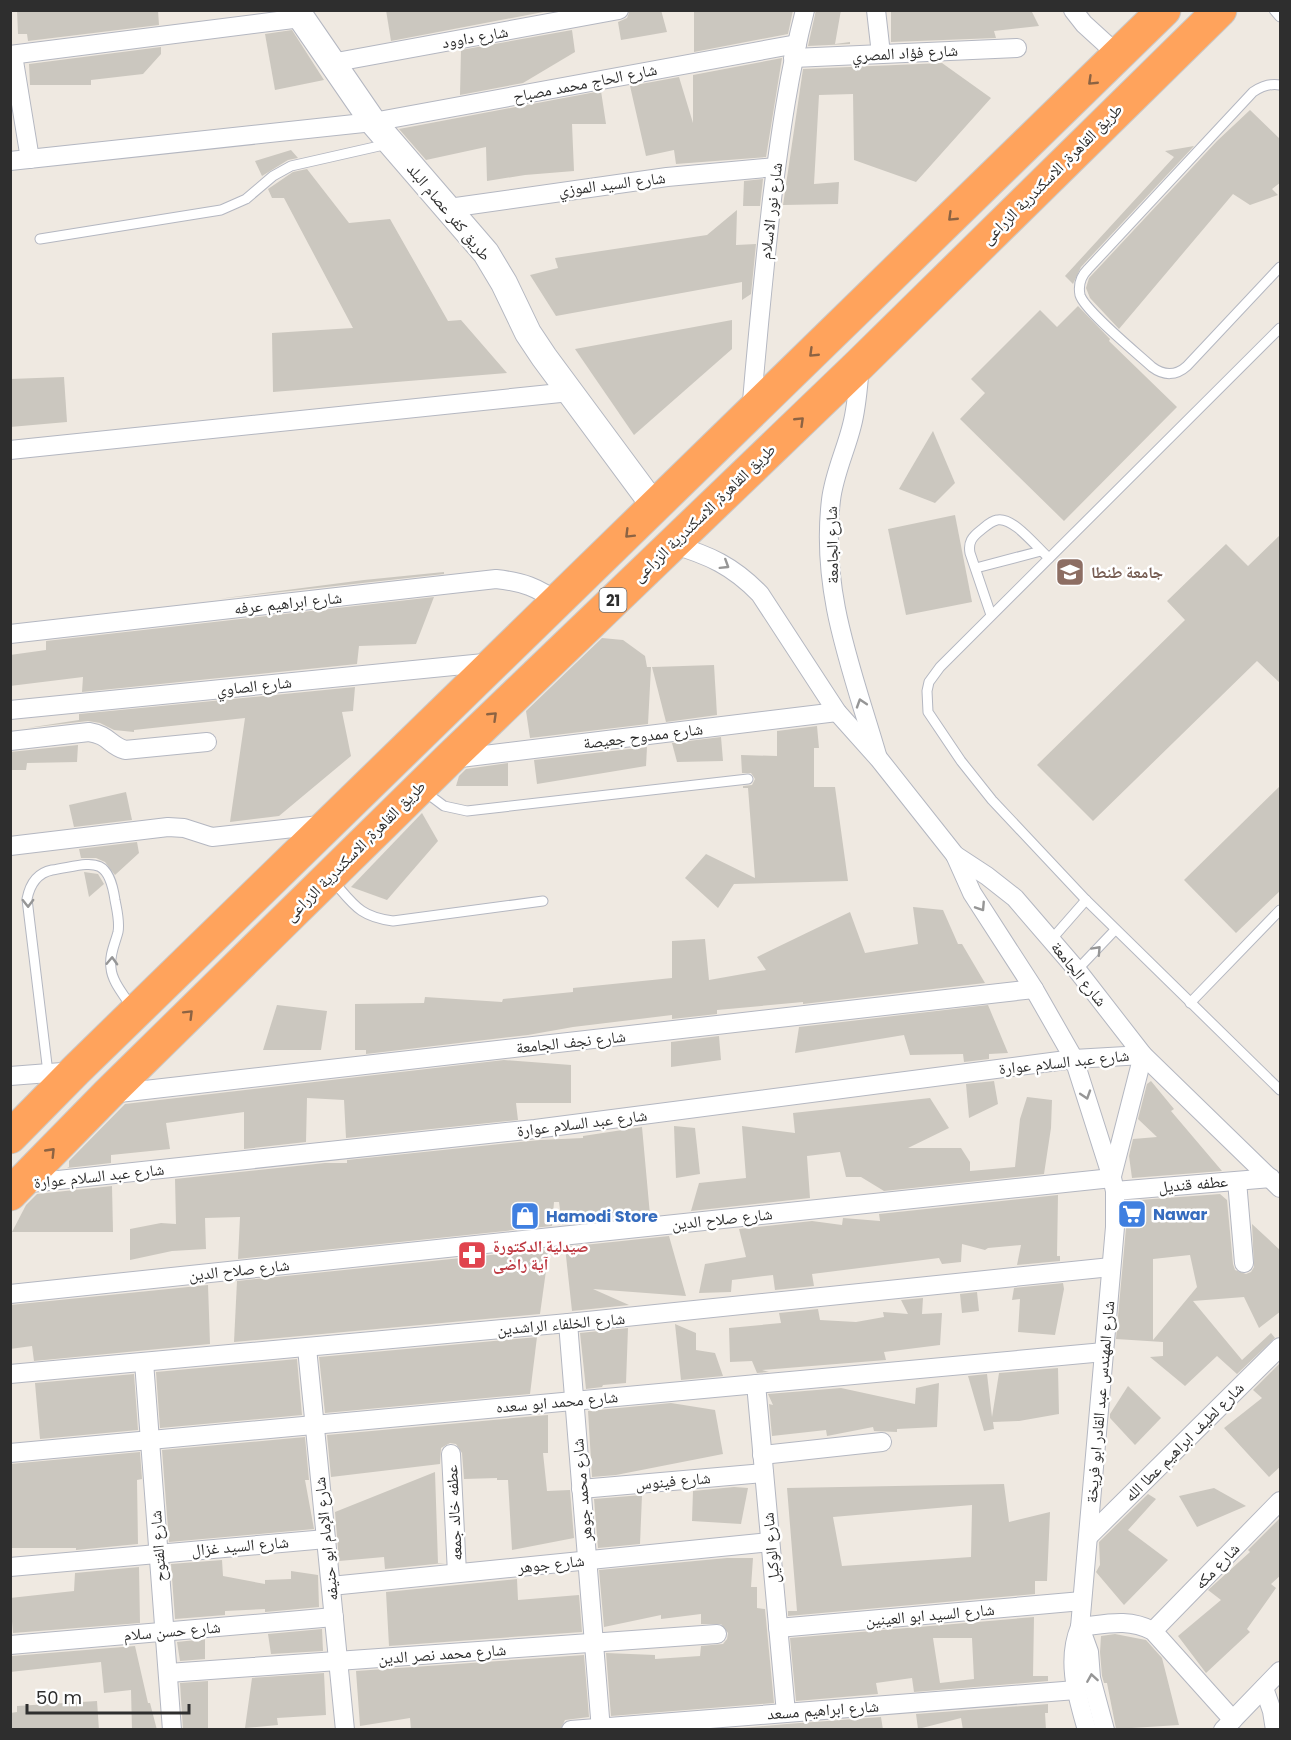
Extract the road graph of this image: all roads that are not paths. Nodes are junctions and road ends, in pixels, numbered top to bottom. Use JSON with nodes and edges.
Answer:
{"nodes":[{"id":1,"x":619,"y":10,"type":"edge"},
{"id":2,"x":805,"y":10,"type":"edge"},
{"id":3,"x":876,"y":10,"type":"edge"},
{"id":4,"x":1073,"y":10,"type":"edge"},
{"id":5,"x":1164,"y":10,"type":"edge"},
{"id":6,"x":1220,"y":10,"type":"edge"},
{"id":7,"x":1274,"y":10,"type":"edge"},
{"id":8,"x":299,"y":14,"type":"edge"},
{"id":9,"x":1281,"y":17,"type":"edge"},
{"id":10,"x":1129,"y":45,"type":"junction"},
{"id":11,"x":1017,"y":48,"type":"dead end"},
{"id":12,"x":795,"y":51,"type":"junction"},
{"id":13,"x":881,"y":54,"type":"junction"},
{"id":14,"x":12,"y":55,"type":"edge"},
{"id":15,"x":1166,"y":62,"type":"junction"},
{"id":16,"x":331,"y":63,"type":"junction"},
{"id":17,"x":1281,"y":85,"type":"edge"},
{"id":18,"x":373,"y":122,"type":"junction"},
{"id":19,"x":390,"y":144,"type":"junction"},
{"id":20,"x":30,"y":159,"type":"junction"},
{"id":21,"x":10,"y":161,"type":"edge"},
{"id":22,"x":776,"y":167,"type":"junction"},
{"id":23,"x":448,"y":208,"type":"junction"},
{"id":24,"x":40,"y":239,"type":"dead end"},
{"id":25,"x":1281,"y":267,"type":"edge"},
{"id":26,"x":1280,"y":330,"type":"edge"},
{"id":27,"x":860,"y":364,"type":"junction"},
{"id":28,"x":570,"y":392,"type":"junction"},
{"id":29,"x":751,"y":413,"type":"junction"},
{"id":30,"x":10,"y":450,"type":"edge"},
{"id":31,"x":655,"y":507,"type":"junction"},
{"id":32,"x":671,"y":544,"type":"junction"},
{"id":33,"x":1045,"y":555,"type":"junction"},
{"id":34,"x":976,"y":568,"type":"junction"},
{"id":35,"x":559,"y":603,"type":"junction"},
{"id":36,"x":991,"y":615,"type":"junction"},
{"id":37,"x":10,"y":634,"type":"edge"},
{"id":38,"x":498,"y":662,"type":"junction"},
{"id":39,"x":10,"y":710,"type":"edge"},
{"id":40,"x":837,"y":712,"type":"junction"},
{"id":41,"x":10,"y":741,"type":"edge"},
{"id":42,"x":207,"y":742,"type":"dead end"},
{"id":43,"x":448,"y":759,"type":"junction"},
{"id":44,"x":879,"y":759,"type":"junction"},
{"id":45,"x":748,"y":779,"type":"dead end"},
{"id":46,"x":420,"y":787,"type":"junction"},
{"id":47,"x":331,"y":823,"type":"junction"},
{"id":48,"x":10,"y":846,"type":"edge"},
{"id":49,"x":955,"y":855,"type":"junction"},
{"id":50,"x":329,"y":877,"type":"junction"},
{"id":51,"x":1086,"y":900,"type":"junction"},
{"id":52,"x":543,"y":901,"type":"dead end"},
{"id":53,"x":1281,"y":910,"type":"edge"},
{"id":54,"x":1115,"y":930,"type":"junction"},
{"id":55,"x":1051,"y":940,"type":"junction"},
{"id":56,"x":1077,"y":970,"type":"junction"},
{"id":57,"x":1034,"y":989,"type":"junction"},
{"id":58,"x":1190,"y":1003,"type":"junction"},
{"id":59,"x":135,"y":1013,"type":"junction"},
{"id":60,"x":1143,"y":1055,"type":"junction"},
{"id":61,"x":1074,"y":1059,"type":"junction"},
{"id":62,"x":61,"y":1072,"type":"junction"},
{"id":63,"x":10,"y":1076,"type":"edge"},
{"id":64,"x":1280,"y":1089,"type":"edge"},
{"id":65,"x":108,"y":1094,"type":"junction"},
{"id":66,"x":10,"y":1137,"type":"edge"},
{"id":67,"x":1237,"y":1181,"type":"junction"},
{"id":68,"x":1276,"y":1183,"type":"edge"},
{"id":69,"x":1113,"y":1184,"type":"junction"},
{"id":70,"x":16,"y":1189,"type":"edge"},
{"id":71,"x":1244,"y":1263,"type":"dead end"},
{"id":72,"x":1111,"y":1267,"type":"junction"},
{"id":73,"x":10,"y":1294,"type":"edge"},
{"id":74,"x":568,"y":1323,"type":"junction"},
{"id":75,"x":1281,"y":1347,"type":"edge"},
{"id":76,"x":307,"y":1348,"type":"junction"},
{"id":77,"x":1104,"y":1352,"type":"junction"},
{"id":78,"x":144,"y":1362,"type":"junction"},
{"id":79,"x":10,"y":1374,"type":"edge"},
{"id":80,"x":756,"y":1384,"type":"junction"},
{"id":81,"x":574,"y":1401,"type":"junction"},
{"id":82,"x":314,"y":1425,"type":"junction"},
{"id":83,"x":150,"y":1440,"type":"junction"},
{"id":84,"x":882,"y":1442,"type":"dead end"},
{"id":85,"x":10,"y":1454,"type":"edge"},
{"id":86,"x":451,"y":1454,"type":"dead end"},
{"id":87,"x":763,"y":1464,"type":"junction"},
{"id":88,"x":581,"y":1489,"type":"junction"},
{"id":89,"x":1281,"y":1501,"type":"edge"},
{"id":90,"x":1088,"y":1537,"type":"junction"},
{"id":91,"x":326,"y":1539,"type":"junction"},
{"id":92,"x":770,"y":1542,"type":"junction"},
{"id":93,"x":159,"y":1554,"type":"junction"},
{"id":94,"x":587,"y":1560,"type":"junction"},
{"id":95,"x":10,"y":1567,"type":"edge"},
{"id":96,"x":457,"y":1573,"type":"junction"},
{"id":97,"x":331,"y":1586,"type":"junction"},
{"id":98,"x":1082,"y":1601,"type":"junction"},
{"id":99,"x":334,"y":1617,"type":"junction"},
{"id":100,"x":1080,"y":1627,"type":"junction"},
{"id":101,"x":778,"y":1628,"type":"junction"},
{"id":102,"x":1153,"y":1631,"type":"junction"},
{"id":103,"x":165,"y":1632,"type":"junction"},
{"id":104,"x":717,"y":1634,"type":"dead end"},
{"id":105,"x":594,"y":1643,"type":"junction"},
{"id":106,"x":10,"y":1645,"type":"edge"},
{"id":107,"x":339,"y":1661,"type":"junction"},
{"id":108,"x":1281,"y":1671,"type":"edge"},
{"id":109,"x":168,"y":1673,"type":"junction"},
{"id":110,"x":1264,"y":1688,"type":"junction"},
{"id":111,"x":1076,"y":1690,"type":"junction"},
{"id":112,"x":786,"y":1713,"type":"junction"},
{"id":113,"x":1228,"y":1725,"type":"edge"},
{"id":114,"x":601,"y":1728,"type":"edge"},
{"id":115,"x":344,"y":1729,"type":"edge"},
{"id":116,"x":172,"y":1730,"type":"edge"},
{"id":117,"x":571,"y":1730,"type":"edge"},
{"id":118,"x":1087,"y":1730,"type":"edge"},
{"id":119,"x":1105,"y":1730,"type":"edge"},
{"id":120,"x":1275,"y":1730,"type":"edge"}],
"edges":[{"from":1,"to":16,"type":"street","name":"شارع داوود"},
{"from":2,"to":12,"type":"street","name":"شارع نور الاسلام"},
{"from":3,"to":13,"type":"street"},
{"from":4,"to":10,"type":"street"},
{"from":5,"to":10,"type":"highway","number":"21"},
{"from":6,"to":15,"type":"highway","name":"طريق القاهرة, الاسكندرية الزراعى","number":"21"},
{"from":7,"to":9,"type":"lane"},
{"from":8,"to":14,"type":"street"},
{"from":8,"to":16,"type":"street","name":"طريق كفر عصام البلد"},
{"from":10,"to":15,"type":"highway"},
{"from":10,"to":29,"type":"highway","number":"21","one_way":true},
{"from":11,"to":13,"type":"street","name":"شارع فؤاد المصري"},
{"from":12,"to":13,"type":"street","name":"شارع فؤاد المصري"},
{"from":12,"to":18,"type":"street","name":"شارع الحاج محمد مصباح"},
{"from":12,"to":22,"type":"street","name":"شارع نور الاسلام"},
{"from":14,"to":20,"type":"street"},
{"from":15,"to":27,"type":"highway","name":"طريق القاهرة, الاسكندرية الزراعى","number":"21"},
{"from":16,"to":18,"type":"street","name":"طريق كفر عصام البلد"},
{"from":17,"to":25,"type":"lane"},
{"from":18,"to":19,"type":"street","name":"طريق كفر عصام البلد"},
{"from":18,"to":20,"type":"street","name":"شارع الحاج محمد مصباح"},
{"from":19,"to":23,"type":"street","name":"طريق كفر عصام البلد"},
{"from":19,"to":24,"type":"lane"},
{"from":20,"to":21,"type":"street","name":"شارع الحاج محمد مصباح"},
{"from":22,"to":23,"type":"street","name":"شارع السيد الموزي"},
{"from":22,"to":29,"type":"street","name":"شارع نور الاسلام"},
{"from":23,"to":28,"type":"street","name":"طريق كفر عصام البلد"},
{"from":26,"to":33,"type":"lane"},
{"from":32,"to":27,"type":"highway","name":"طريق القاهرة, الاسكندرية الزراعى","number":"21","one_way":true},
{"from":44,"to":27,"type":"street","name":"شارع الجامعة","one_way":true},
{"from":28,"to":30,"type":"street"},
{"from":28,"to":31,"type":"street","name":"طريق كفر عصام البلد"},
{"from":29,"to":31,"type":"highway","number":"21"},
{"from":31,"to":35,"type":"highway","number":"21","one_way":true},
{"from":32,"to":40,"type":"street","name":"شارع الجامعة","one_way":true},
{"from":43,"to":32,"type":"highway","name":"طريق القاهرة, الاسكندرية الزراعى","number":"21","one_way":true},
{"from":33,"to":34,"type":"lane"},
{"from":33,"to":34,"type":"lane"},
{"from":33,"to":36,"type":"lane"},
{"from":34,"to":36,"type":"lane"},
{"from":35,"to":37,"type":"street","name":"شارع ابراهيم عرفه"},
{"from":35,"to":38,"type":"highway","number":"21"},
{"from":36,"to":51,"type":"lane"},
{"from":38,"to":39,"type":"street","name":"شارع الصاوي"},
{"from":38,"to":47,"type":"highway","number":"21"},
{"from":40,"to":43,"type":"street","name":"شارع ممدوح جعيصة"},
{"from":40,"to":44,"type":"street","name":"شارع الجامعة"},
{"from":41,"to":42,"type":"street"},
{"from":43,"to":46,"type":"highway","name":"طريق القاهرة, الاسكندرية الزراعى","number":"21"},
{"from":44,"to":49,"type":"street","name":"شارع الجامعة"},
{"from":45,"to":46,"type":"lane"},
{"from":46,"to":50,"type":"highway","name":"طريق القاهرة, الاسكندرية الزراعى","number":"21"},
{"from":47,"to":48,"type":"street"},
{"from":47,"to":59,"type":"highway","number":"21"},
{"from":49,"to":55,"type":"street","name":"شارع الجامعة"},
{"from":49,"to":57,"type":"street","name":"شارع المهندس عبد القادر ابو فريخة","one_way":true},
{"from":50,"to":52,"type":"lane"},
{"from":65,"to":50,"type":"highway","name":"طريق القاهرة, الاسكندرية الزراعى","number":"21","one_way":true},
{"from":51,"to":54,"type":"lane"},
{"from":51,"to":55,"type":"lane"},
{"from":53,"to":58,"type":"lane"},
{"from":56,"to":54,"type":"lane","one_way":true},
{"from":54,"to":58,"type":"lane"},
{"from":55,"to":56,"type":"street","name":"شارع الجامعة"},
{"from":56,"to":60,"type":"street","name":"شارع الجامعة"},
{"from":57,"to":61,"type":"street","name":"شارع المهندس عبد القادر ابو فريخة"},
{"from":57,"to":65,"type":"street","name":"شارع نجف الجامعة"},
{"from":58,"to":64,"type":"lane"},
{"from":59,"to":62,"type":"highway","number":"21"},
{"from":59,"to":62,"type":"lane","one_way":true},
{"from":60,"to":61,"type":"street","name":"شارع عبد السلام عوارة"},
{"from":60,"to":68,"type":"street","name":"شارع الجامعة"},
{"from":60,"to":69,"type":"street","name":"شارع المهندس عبد القادر ابو فريخة"},
{"from":61,"to":69,"type":"street","name":"شارع المهندس عبد القادر ابو فريخة","one_way":true},
{"from":61,"to":70,"type":"street","name":"شارع عبد السلام عوارة"},
{"from":62,"to":63,"type":"street"},
{"from":62,"to":66,"type":"highway","number":"21"},
{"from":70,"to":65,"type":"highway","name":"طريق القاهرة, الاسكندرية الزراعى","number":"21","one_way":true},
{"from":67,"to":68,"type":"street","name":"عطفه قنديل"},
{"from":67,"to":69,"type":"street","name":"عطفه قنديل"},
{"from":67,"to":71,"type":"street"},
{"from":69,"to":72,"type":"street","name":"شارع المهندس عبد القادر ابو فريخة"},
{"from":69,"to":73,"type":"street","name":"شارع صلاح الدين"},
{"from":72,"to":74,"type":"street","name":"شارع الخلفاء الراشدين"},
{"from":72,"to":77,"type":"street","name":"شارع المهندس عبد القادر ابو فريخة"},
{"from":74,"to":76,"type":"street","name":"شارع الخلفاء الراشدين"},
{"from":74,"to":81,"type":"street","name":"شارع محمد جوهر"},
{"from":75,"to":90,"type":"street","name":"شارع لطيف ابراهيم عطا الله"},
{"from":76,"to":78,"type":"street","name":"شارع الخلفاء الراشدين"},
{"from":76,"to":82,"type":"street","name":"شارع الإمام ابو حنيفه"},
{"from":77,"to":80,"type":"street","name":"شارع محمد ابو سعده"},
{"from":77,"to":90,"type":"street","name":"شارع المهندس عبد القادر ابو فريخة"},
{"from":78,"to":79,"type":"street","name":"شارع الخلفاء الراشدين"},
{"from":78,"to":83,"type":"street","name":"شارع الفتوح"},
{"from":80,"to":81,"type":"street","name":"شارع محمد ابو سعده"},
{"from":80,"to":87,"type":"street","name":"شارع الوكيل"},
{"from":81,"to":82,"type":"street","name":"شارع محمد ابو سعده"},
{"from":81,"to":88,"type":"street","name":"شارع محمد جوهر"},
{"from":82,"to":83,"type":"street","name":"شارع محمد ابو سعده"},
{"from":82,"to":91,"type":"street","name":"شارع الإمام ابو حنيفه"},
{"from":83,"to":85,"type":"street","name":"شارع محمد ابو سعده"},
{"from":83,"to":93,"type":"street","name":"شارع الفتوح"},
{"from":84,"to":87,"type":"street","name":"شارع فينوس"},
{"from":86,"to":96,"type":"street","name":"عطفه خالد جمعه"},
{"from":87,"to":88,"type":"street","name":"شارع فينوس"},
{"from":87,"to":92,"type":"street","name":"شارع الوكيل"},
{"from":88,"to":94,"type":"street","name":"شارع محمد جوهر"},
{"from":89,"to":102,"type":"street","name":"شارع مكه"},
{"from":90,"to":98,"type":"street","name":"شارع المهندس عبد القادر ابو فريخة"},
{"from":91,"to":93,"type":"street","name":"شارع السيد غزال"},
{"from":91,"to":97,"type":"street","name":"شارع الإمام ابو حنيفه"},
{"from":92,"to":94,"type":"street","name":"شارع جوهر"},
{"from":92,"to":101,"type":"street","name":"شارع الوكيل"},
{"from":93,"to":95,"type":"street","name":"شارع السيد غزال"},
{"from":93,"to":103,"type":"street","name":"شارع الفتوح"},
{"from":94,"to":96,"type":"street","name":"شارع جوهر"},
{"from":94,"to":105,"type":"street","name":"شارع محمد جوهر"},
{"from":96,"to":97,"type":"street","name":"شارع جوهر"},
{"from":97,"to":99,"type":"street","name":"شارع الإمام ابو حنيفه"},
{"from":98,"to":100,"type":"street","name":"شارع المهندس عبد القادر ابو فريخة"},
{"from":98,"to":101,"type":"street","name":"شارع السيد ابو العينين"},
{"from":99,"to":103,"type":"street","name":"شارع حسن سلام"},
{"from":99,"to":107,"type":"street","name":"شارع الإمام ابو حنيفه"},
{"from":100,"to":102,"type":"street"},
{"from":100,"to":111,"type":"street","name":"شارع المهندس عبد القادر ابو فريخة"},
{"from":119,"to":100,"type":"street","name":"شارع المهندس عبد القادر ابو فريخة","one_way":true},
{"from":101,"to":112,"type":"street","name":"شارع الوكيل"},
{"from":102,"to":113,"type":"street"},
{"from":103,"to":106,"type":"street","name":"شارع حسن سلام"},
{"from":103,"to":109,"type":"street","name":"شارع الفتوح"},
{"from":104,"to":105,"type":"street","name":"شارع محمد نصر الدين"},
{"from":105,"to":107,"type":"street","name":"شارع محمد نصر الدين"},
{"from":105,"to":114,"type":"street","name":"شارع محمد جوهر"},
{"from":107,"to":109,"type":"street","name":"شارع محمد نصر الدين"},
{"from":107,"to":115,"type":"street","name":"شارع الإمام ابو حنيفه"},
{"from":108,"to":110,"type":"street"},
{"from":109,"to":116,"type":"street","name":"شارع الفتوح"},
{"from":110,"to":113,"type":"street"},
{"from":110,"to":120,"type":"street"},
{"from":111,"to":112,"type":"street","name":"شارع ابراهيم مسعد"},
{"from":111,"to":118,"type":"street","name":"شارع المهندس عبد القادر ابو فريخة"},
{"from":112,"to":114,"type":"street","name":"شارع ابراهيم مسعد"},
{"from":114,"to":117,"type":"street","name":"شارع ابراهيم مسعد"}]}
